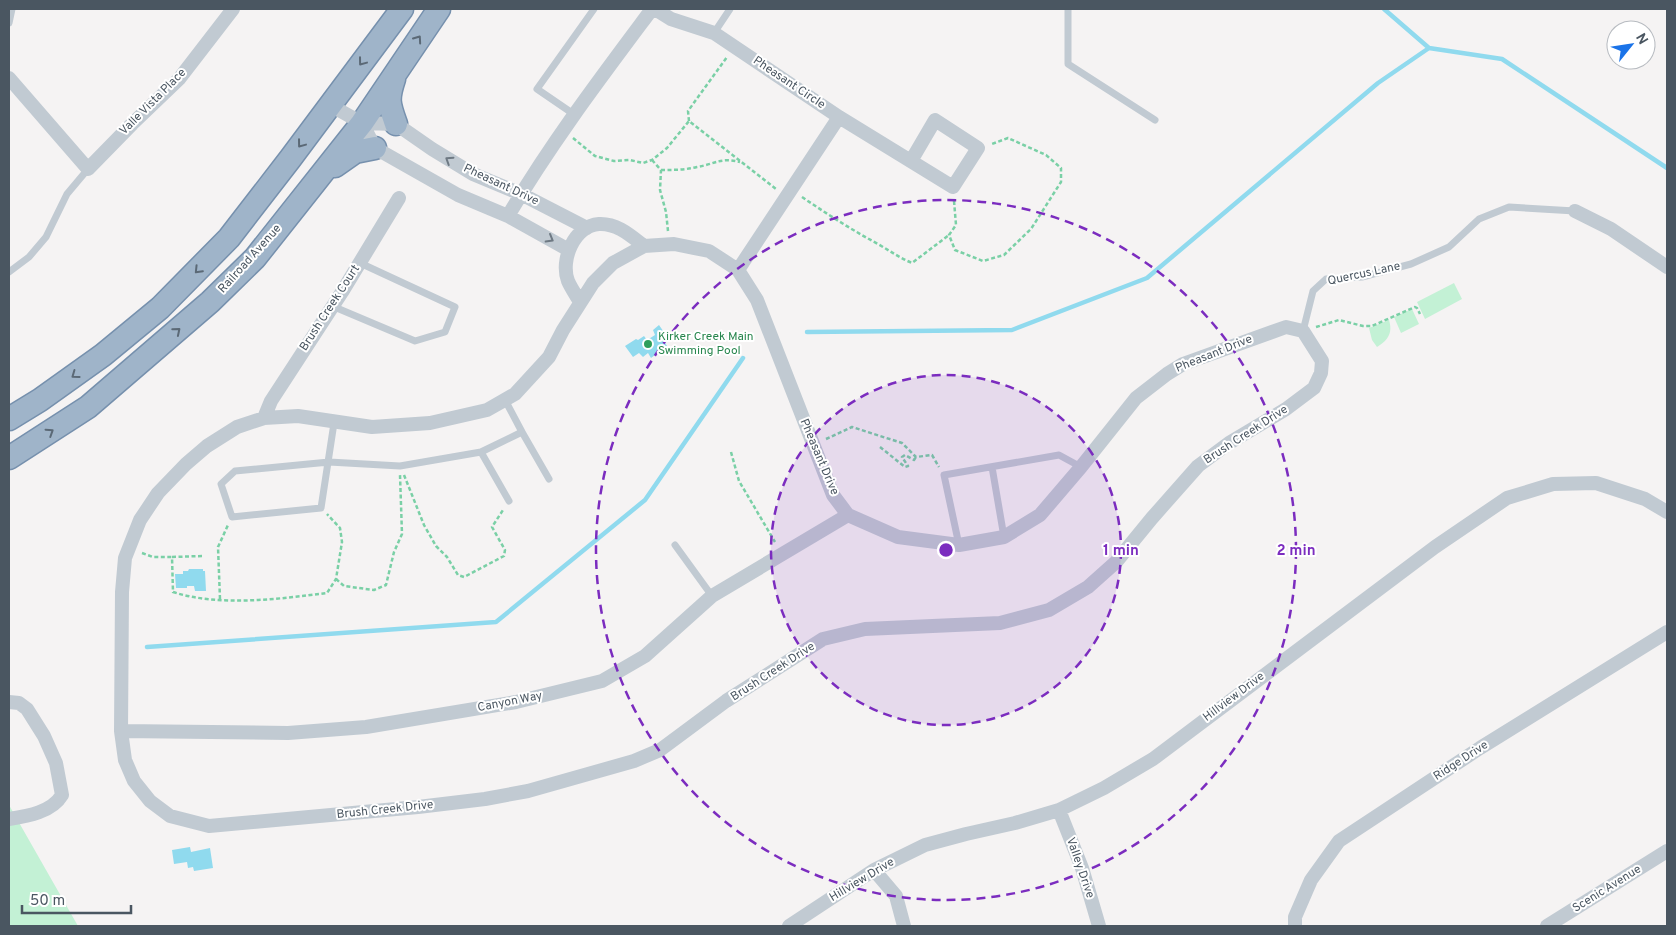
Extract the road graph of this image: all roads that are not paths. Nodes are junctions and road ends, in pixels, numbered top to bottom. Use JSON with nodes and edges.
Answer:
{"nodes":[{"id":1,"x":12,"y":9,"type":"edge"},
{"id":2,"x":233,"y":9,"type":"edge"},
{"id":3,"x":402,"y":9,"type":"edge"},
{"id":4,"x":439,"y":9,"type":"edge"},
{"id":5,"x":594,"y":9,"type":"edge"},
{"id":6,"x":654,"y":9,"type":"edge"},
{"id":7,"x":730,"y":9,"type":"edge"},
{"id":8,"x":1068,"y":9,"type":"edge"},
{"id":9,"x":9,"y":23,"type":"edge"},
{"id":10,"x":714,"y":33,"type":"junction"},
{"id":11,"x":396,"y":72,"type":"junction"},
{"id":12,"x":9,"y":78,"type":"edge"},
{"id":13,"x":330,"y":105,"type":"junction"},
{"id":14,"x":575,"y":115,"type":"junction"},
{"id":15,"x":839,"y":117,"type":"junction"},
{"id":16,"x":1155,"y":120,"type":"dead end"},
{"id":17,"x":362,"y":123,"type":"junction"},
{"id":18,"x":396,"y":124,"type":"junction"},
{"id":19,"x":375,"y":148,"type":"junction"},
{"id":20,"x":911,"y":161,"type":"junction"},
{"id":21,"x":88,"y":169,"type":"junction"},
{"id":22,"x":521,"y":194,"type":"junction"},
{"id":23,"x":303,"y":198,"type":"junction"},
{"id":24,"x":399,"y":198,"type":"dead end"},
{"id":25,"x":1575,"y":211,"type":"joint"},
{"id":26,"x":508,"y":216,"type":"junction"},
{"id":27,"x":587,"y":228,"type":"junction"},
{"id":28,"x":644,"y":246,"type":"junction"},
{"id":29,"x":569,"y":250,"type":"junction"},
{"id":30,"x":360,"y":263,"type":"junction"},
{"id":31,"x":613,"y":263,"type":"joint"},
{"id":32,"x":1667,"y":267,"type":"edge"},
{"id":33,"x":738,"y":270,"type":"junction"},
{"id":34,"x":9,"y":272,"type":"edge"},
{"id":35,"x":580,"y":302,"type":"junction"},
{"id":36,"x":332,"y":306,"type":"junction"},
{"id":37,"x":1303,"y":331,"type":"junction"},
{"id":38,"x":505,"y":400,"type":"junction"},
{"id":39,"x":264,"y":418,"type":"junction"},
{"id":40,"x":9,"y":420,"type":"edge"},
{"id":41,"x":334,"y":422,"type":"junction"},
{"id":42,"x":522,"y":432,"type":"junction"},
{"id":43,"x":481,"y":452,"type":"junction"},
{"id":44,"x":9,"y":458,"type":"edge"},
{"id":45,"x":329,"y":462,"type":"junction"},
{"id":46,"x":992,"y":467,"type":"junction"},
{"id":47,"x":1081,"y":467,"type":"junction"},
{"id":48,"x":549,"y":479,"type":"dead end"},
{"id":49,"x":509,"y":501,"type":"road end"},
{"id":50,"x":1667,"y":512,"type":"edge"},
{"id":51,"x":848,"y":515,"type":"junction"},
{"id":52,"x":1004,"y":537,"type":"junction"},
{"id":53,"x":675,"y":545,"type":"dead end"},
{"id":54,"x":959,"y":545,"type":"junction"},
{"id":55,"x":712,"y":596,"type":"junction"},
{"id":56,"x":1667,"y":632,"type":"edge"},
{"id":57,"x":9,"y":702,"type":"edge"},
{"id":58,"x":120,"y":731,"type":"junction"},
{"id":59,"x":1059,"y":810,"type":"junction"},
{"id":60,"x":9,"y":819,"type":"edge"},
{"id":61,"x":1667,"y":851,"type":"edge"},
{"id":62,"x":874,"y":870,"type":"junction"},
{"id":63,"x":789,"y":926,"type":"edge"},
{"id":64,"x":904,"y":926,"type":"edge"},
{"id":65,"x":1099,"y":926,"type":"edge"},
{"id":66,"x":1295,"y":926,"type":"edge"},
{"id":67,"x":1547,"y":926,"type":"edge"}],
"edges":[{"from":1,"to":9,"type":"lane"},
{"from":2,"to":21,"type":"street","name":"Valle Vista Place"},
{"from":3,"to":13,"type":"highway","one_way":true},
{"from":11,"to":4,"type":"highway","name":"Railroad Avenue","one_way":true},
{"from":5,"to":14,"type":"lane"},
{"from":6,"to":10,"type":"street","name":"Pheasant Circle"},
{"from":6,"to":14,"type":"street","name":"Pheasant Circle"},
{"from":7,"to":10,"type":"lane"},
{"from":8,"to":16,"type":"lane"},
{"from":10,"to":15,"type":"street","name":"Pheasant Circle"},
{"from":11,"to":17,"type":"highway","name":"Railroad Avenue"},
{"from":11,"to":18,"type":"highway"},
{"from":12,"to":21,"type":"street"},
{"from":13,"to":17,"type":"street"},
{"from":13,"to":40,"type":"highway","one_way":true},
{"from":14,"to":22,"type":"street","name":"Pheasant Circle"},
{"from":15,"to":20,"type":"street"},
{"from":15,"to":33,"type":"street","name":"Pheasant Circle"},
{"from":17,"to":18,"type":"street"},
{"from":17,"to":19,"type":"street"},
{"from":17,"to":23,"type":"highway","name":"Railroad Avenue"},
{"from":22,"to":18,"type":"street","name":"Pheasant Drive","one_way":true},
{"from":19,"to":23,"type":"highway"},
{"from":19,"to":26,"type":"street","name":"Pheasant Drive"},
{"from":20,"to":20,"type":"street"},
{"from":21,"to":34,"type":"lane"},
{"from":22,"to":26,"type":"street","name":"Pheasant Circle"},
{"from":22,"to":27,"type":"street","name":"Pheasant Drive"},
{"from":44,"to":23,"type":"highway","name":"Railroad Avenue","one_way":true},
{"from":24,"to":30,"type":"street","name":"Brush Creek Court"},
{"from":25,"to":32,"type":"street","name":"Quercus Lane"},
{"from":25,"to":37,"type":"lane","name":"Quercus Lane"},
{"from":26,"to":29,"type":"street","name":"Pheasant Drive","one_way":true},
{"from":27,"to":28,"type":"street"},
{"from":27,"to":29,"type":"street"},
{"from":28,"to":31,"type":"street","name":"Pheasant Drive"},
{"from":28,"to":33,"type":"street","name":"Pheasant Drive"},
{"from":29,"to":35,"type":"street"},
{"from":30,"to":36,"type":"street","name":"Brush Creek Court"},
{"from":30,"to":36,"type":"lane"},
{"from":31,"to":35,"type":"street","name":"Brush Creek Drive"},
{"from":33,"to":51,"type":"street","name":"Pheasant Drive"},
{"from":35,"to":38,"type":"street","name":"Brush Creek Drive"},
{"from":36,"to":39,"type":"street","name":"Brush Creek Court"},
{"from":37,"to":47,"type":"street","name":"Pheasant Drive"},
{"from":37,"to":58,"type":"street","name":"Brush Creek Drive"},
{"from":38,"to":41,"type":"street","name":"Brush Creek Drive"},
{"from":38,"to":42,"type":"lane"},
{"from":39,"to":41,"type":"street","name":"Brush Creek Drive"},
{"from":39,"to":58,"type":"street","name":"Brush Creek Drive"},
{"from":41,"to":45,"type":"lane"},
{"from":42,"to":43,"type":"lane"},
{"from":42,"to":48,"type":"lane"},
{"from":43,"to":45,"type":"lane"},
{"from":43,"to":49,"type":"lane"},
{"from":45,"to":45,"type":"lane"},
{"from":46,"to":47,"type":"lane"},
{"from":46,"to":52,"type":"lane"},
{"from":46,"to":54,"type":"lane"},
{"from":47,"to":52,"type":"street","name":"Pheasant Drive"},
{"from":50,"to":59,"type":"street","name":"Hillview Drive"},
{"from":51,"to":54,"type":"street","name":"Pheasant Drive"},
{"from":51,"to":55,"type":"street","name":"Canyon Way"},
{"from":52,"to":54,"type":"street","name":"Pheasant Drive"},
{"from":53,"to":55,"type":"lane"},
{"from":55,"to":58,"type":"street","name":"Canyon Way"},
{"from":56,"to":66,"type":"street","name":"Ridge Drive"},
{"from":57,"to":60,"type":"street"},
{"from":59,"to":62,"type":"street","name":"Hillview Drive"},
{"from":59,"to":65,"type":"street","name":"Valley Drive"},
{"from":61,"to":67,"type":"street","name":"Scenic Avenue"},
{"from":62,"to":63,"type":"street","name":"Hillview Drive"},
{"from":62,"to":64,"type":"street"}]}
